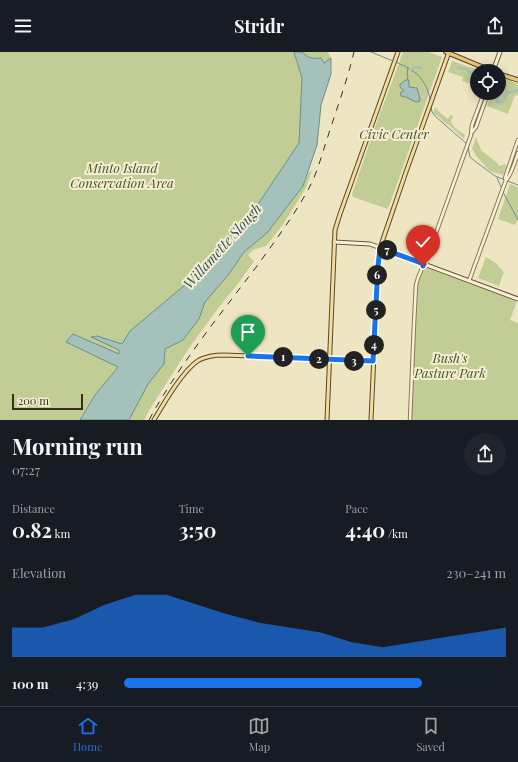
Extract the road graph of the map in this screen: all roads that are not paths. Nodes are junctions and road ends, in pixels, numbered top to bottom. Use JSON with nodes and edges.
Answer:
{"nodes":[{"id":1,"x":448,"y":52,"type":"edge"},
{"id":2,"x":500,"y":52,"type":"edge"},
{"id":3,"x":398,"y":53,"type":"edge"},
{"id":4,"x":476,"y":64,"type":"edge"},
{"id":5,"x":496,"y":64,"type":"edge"},
{"id":6,"x":506,"y":76,"type":"edge"},
{"id":7,"x":518,"y":80,"type":"edge"},
{"id":8,"x":481,"y":100,"type":"edge"},
{"id":9,"x":486,"y":100,"type":"edge"},
{"id":10,"x":472,"y":132,"type":"junction"},
{"id":11,"x":518,"y":140,"type":"edge"},
{"id":12,"x":518,"y":153,"type":"edge"},
{"id":13,"x":507,"y":176,"type":"junction"},
{"id":14,"x":334,"y":242,"type":"junction"},
{"id":15,"x":380,"y":248,"type":"junction"},
{"id":16,"x":424,"y":264,"type":"junction"},
{"id":17,"x":469,"y":281,"type":"junction"},
{"id":18,"x":518,"y":299,"type":"edge"},
{"id":19,"x":329,"y":360,"type":"junction"},
{"id":20,"x":373,"y":361,"type":"junction"},
{"id":21,"x":154,"y":420,"type":"edge"},
{"id":22,"x":327,"y":420,"type":"edge"},
{"id":23,"x":371,"y":420,"type":"edge"},
{"id":24,"x":410,"y":420,"type":"edge"}],
"edges":[{"from":1,"to":4,"type":"highway"},
{"from":1,"to":15,"type":"main road"},
{"from":2,"to":5,"type":"main road"},
{"from":3,"to":14,"type":"main road"},
{"from":6,"to":7,"type":"highway"},
{"from":8,"to":10,"type":"street"},
{"from":9,"to":10,"type":"street"},
{"from":10,"to":16,"type":"street"},
{"from":11,"to":13,"type":"street"},
{"from":12,"to":13,"type":"street"},
{"from":13,"to":17,"type":"street"},
{"from":14,"to":15,"type":"main road"},
{"from":14,"to":19,"type":"main road"},
{"from":15,"to":16,"type":"main road"},
{"from":15,"to":20,"type":"main road"},
{"from":16,"to":17,"type":"main road"},
{"from":16,"to":24,"type":"street"},
{"from":17,"to":18,"type":"main road"},
{"from":19,"to":20,"type":"main road"},
{"from":19,"to":21,"type":"main road"},
{"from":19,"to":22,"type":"main road"},
{"from":20,"to":23,"type":"main road"}]}
